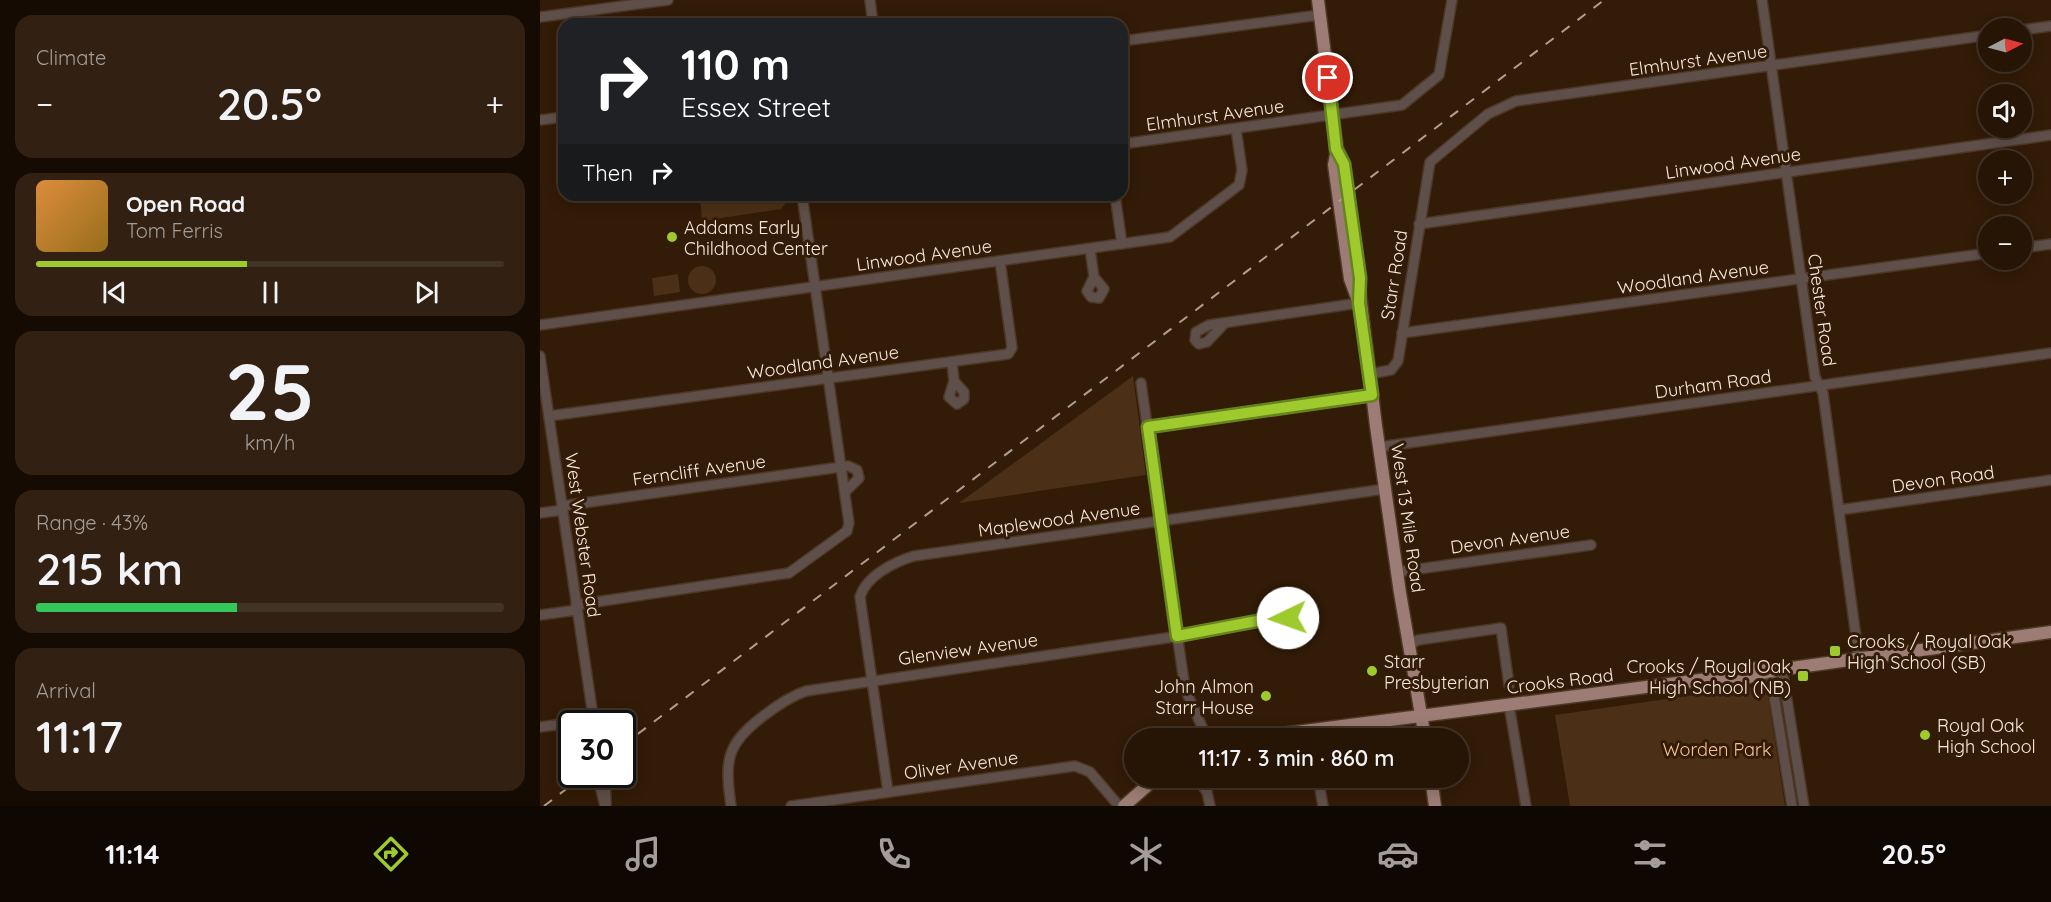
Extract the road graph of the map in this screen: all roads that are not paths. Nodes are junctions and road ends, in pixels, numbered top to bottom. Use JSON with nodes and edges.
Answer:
{"nodes":[{"id":1,"x":668,"y":0,"type":"edge"},
{"id":2,"x":870,"y":0,"type":"edge"},
{"id":3,"x":1317,"y":0,"type":"edge"},
{"id":4,"x":1452,"y":0,"type":"edge"},
{"id":5,"x":1456,"y":0,"type":"edge"},
{"id":6,"x":1762,"y":0,"type":"edge"},
{"id":7,"x":1320,"y":15,"type":"junction"},
{"id":8,"x":540,"y":17,"type":"edge"},
{"id":9,"x":872,"y":18,"type":"edge"},
{"id":10,"x":2051,"y":26,"type":"edge"},
{"id":11,"x":2032,"y":29,"type":"edge"},
{"id":12,"x":1978,"y":37,"type":"edge"},
{"id":13,"x":1128,"y":40,"type":"edge"},
{"id":14,"x":1772,"y":66,"type":"junction"},
{"id":15,"x":1333,"y":116,"type":"junction"},
{"id":16,"x":558,"y":118,"type":"edge"},
{"id":17,"x":540,"y":120,"type":"edge"},
{"id":18,"x":1236,"y":129,"type":"junction"},
{"id":19,"x":2051,"y":135,"type":"edge"},
{"id":20,"x":1128,"y":143,"type":"edge"},
{"id":21,"x":1430,"y":162,"type":"joint"},
{"id":22,"x":1787,"y":172,"type":"junction"},
{"id":23,"x":803,"y":201,"type":"edge"},
{"id":24,"x":1116,"y":201,"type":"edge"},
{"id":25,"x":1419,"y":224,"type":"junction"},
{"id":26,"x":1122,"y":244,"type":"junction"},
{"id":27,"x":2051,"y":244,"type":"edge"},
{"id":28,"x":2032,"y":247,"type":"edge"},
{"id":29,"x":1090,"y":249,"type":"junction"},
{"id":30,"x":1978,"y":255,"type":"edge"},
{"id":31,"x":1000,"y":261,"type":"junction"},
{"id":32,"x":1094,"y":277,"type":"dead end"},
{"id":33,"x":1802,"y":279,"type":"junction"},
{"id":34,"x":815,"y":287,"type":"junction"},
{"id":35,"x":1359,"y":303,"type":"junction"},
{"id":36,"x":1224,"y":324,"type":"dead end"},
{"id":37,"x":540,"y":325,"type":"edge"},
{"id":38,"x":1402,"y":333,"type":"junction"},
{"id":39,"x":2051,"y":353,"type":"edge"},
{"id":40,"x":540,"y":356,"type":"edge"},
{"id":41,"x":951,"y":362,"type":"junction"},
{"id":42,"x":1369,"y":374,"type":"junction"},
{"id":43,"x":828,"y":379,"type":"junction"},
{"id":44,"x":954,"y":381,"type":"dead end"},
{"id":45,"x":1141,"y":383,"type":"dead end"},
{"id":46,"x":1819,"y":386,"type":"junction"},
{"id":47,"x":1372,"y":395,"type":"junction"},
{"id":48,"x":543,"y":403,"type":"edge"},
{"id":49,"x":549,"y":416,"type":"junction"},
{"id":50,"x":1148,"y":427,"type":"junction"},
{"id":51,"x":1379,"y":447,"type":"junction"},
{"id":52,"x":841,"y":468,"type":"junction"},
{"id":53,"x":2051,"y":480,"type":"edge"},
{"id":54,"x":1385,"y":489,"type":"junction"},
{"id":55,"x":845,"y":492,"type":"junction"},
{"id":56,"x":562,"y":508,"type":"junction"},
{"id":57,"x":1839,"y":510,"type":"junction"},
{"id":58,"x":540,"y":513,"type":"edge"},
{"id":59,"x":1161,"y":521,"type":"junction"},
{"id":60,"x":1591,"y":545,"type":"dead end"},
{"id":61,"x":1397,"y":572,"type":"junction"},
{"id":62,"x":577,"y":607,"type":"junction"},
{"id":63,"x":540,"y":615,"type":"edge"},
{"id":64,"x":1287,"y":615,"type":"dead end"},
{"id":65,"x":2051,"y":632,"type":"edge"},
{"id":66,"x":1177,"y":636,"type":"junction"},
{"id":67,"x":1409,"y":645,"type":"junction"},
{"id":68,"x":1859,"y":659,"type":"junction"},
{"id":69,"x":1776,"y":670,"type":"junction"},
{"id":70,"x":872,"y":680,"type":"junction"},
{"id":71,"x":1509,"y":685,"type":"dead end"},
{"id":72,"x":1509,"y":705,"type":"junction"},
{"id":73,"x":1788,"y":705,"type":"junction"},
{"id":74,"x":1776,"y":707,"type":"junction"},
{"id":75,"x":591,"y":710,"type":"edge"},
{"id":76,"x":1421,"y":715,"type":"junction"},
{"id":77,"x":558,"y":725,"type":"edge"},
{"id":78,"x":540,"y":727,"type":"edge"},
{"id":79,"x":1202,"y":728,"type":"edge"},
{"id":80,"x":1346,"y":728,"type":"edge"},
{"id":81,"x":1423,"y":728,"type":"edge"},
{"id":82,"x":1786,"y":768,"type":"junction"},
{"id":83,"x":1798,"y":771,"type":"junction"},
{"id":84,"x":601,"y":788,"type":"edge"},
{"id":85,"x":605,"y":788,"type":"edge"},
{"id":86,"x":1144,"y":788,"type":"edge"},
{"id":87,"x":1204,"y":788,"type":"edge"},
{"id":88,"x":1320,"y":788,"type":"edge"},
{"id":89,"x":1433,"y":788,"type":"edge"},
{"id":90,"x":888,"y":792,"type":"junction"},
{"id":91,"x":606,"y":806,"type":"edge"},
{"id":92,"x":731,"y":806,"type":"edge"},
{"id":93,"x":791,"y":806,"type":"edge"},
{"id":94,"x":1122,"y":806,"type":"edge"},
{"id":95,"x":1210,"y":806,"type":"edge"},
{"id":96,"x":1323,"y":806,"type":"edge"},
{"id":97,"x":1436,"y":806,"type":"edge"},
{"id":98,"x":1526,"y":806,"type":"edge"},
{"id":99,"x":1792,"y":806,"type":"edge"},
{"id":100,"x":1804,"y":806,"type":"edge"}],
"edges":[{"from":1,"to":8,"type":"street"},
{"from":2,"to":9,"type":"street"},
{"from":3,"to":7,"type":"main road","name":"West 13 Mile Road"},
{"from":4,"to":5,"type":"street"},
{"from":4,"to":15,"type":"street","name":"Elmhurst Avenue"},
{"from":6,"to":14,"type":"street","name":"Chester Road"},
{"from":7,"to":13,"type":"street"},
{"from":7,"to":15,"type":"main road","name":"West 13 Mile Road"},
{"from":10,"to":11,"type":"street"},
{"from":12,"to":14,"type":"street","name":"Elmhurst Avenue"},
{"from":14,"to":21,"type":"street","name":"Elmhurst Avenue"},
{"from":14,"to":22,"type":"street","name":"Chester Road"},
{"from":15,"to":18,"type":"street","name":"Elmhurst Avenue"},
{"from":15,"to":35,"type":"main road","name":"West 13 Mile Road"},
{"from":16,"to":17,"type":"street"},
{"from":18,"to":20,"type":"street","name":"Elmhurst Avenue"},
{"from":18,"to":26,"type":"street","name":"Linwood Avenue"},
{"from":19,"to":22,"type":"street","name":"Linwood Avenue"},
{"from":21,"to":25,"type":"street","name":"Starr Road"},
{"from":22,"to":25,"type":"street","name":"Linwood Avenue"},
{"from":22,"to":33,"type":"street","name":"Chester Road"},
{"from":23,"to":34,"type":"street"},
{"from":24,"to":26,"type":"street"},
{"from":25,"to":38,"type":"street","name":"Starr Road"},
{"from":26,"to":29,"type":"street","name":"Linwood Avenue"},
{"from":27,"to":28,"type":"street"},
{"from":29,"to":31,"type":"street","name":"Linwood Avenue"},
{"from":29,"to":32,"type":"street"},
{"from":30,"to":33,"type":"street","name":"Woodland Avenue"},
{"from":31,"to":34,"type":"street","name":"Linwood Avenue"},
{"from":31,"to":41,"type":"street","name":"Woodland Avenue"},
{"from":33,"to":38,"type":"street","name":"Woodland Avenue"},
{"from":33,"to":46,"type":"street","name":"Chester Road"},
{"from":34,"to":37,"type":"street","name":"Linwood Avenue"},
{"from":34,"to":43,"type":"street"},
{"from":35,"to":36,"type":"street"},
{"from":35,"to":42,"type":"main road","name":"West 13 Mile Road"},
{"from":38,"to":42,"type":"street","name":"Starr Road"},
{"from":39,"to":46,"type":"street","name":"Durham Road"},
{"from":40,"to":48,"type":"street","name":"West Webster Road"},
{"from":41,"to":43,"type":"street","name":"Woodland Avenue"},
{"from":41,"to":44,"type":"street"},
{"from":42,"to":47,"type":"main road","name":"West 13 Mile Road"},
{"from":43,"to":49,"type":"street","name":"Woodland Avenue"},
{"from":43,"to":52,"type":"street"},
{"from":45,"to":50,"type":"street"},
{"from":46,"to":51,"type":"street","name":"Durham Road"},
{"from":46,"to":57,"type":"street","name":"Chester Road"},
{"from":47,"to":50,"type":"street"},
{"from":47,"to":51,"type":"main road","name":"West 13 Mile Road"},
{"from":48,"to":49,"type":"street","name":"West Webster Road"},
{"from":49,"to":56,"type":"street","name":"West Webster Road"},
{"from":50,"to":59,"type":"street"},
{"from":51,"to":54,"type":"main road","name":"West 13 Mile Road"},
{"from":52,"to":55,"type":"street"},
{"from":52,"to":55,"type":"street"},
{"from":52,"to":56,"type":"street","name":"Ferncliff Avenue"},
{"from":53,"to":57,"type":"street","name":"Devon Road"},
{"from":54,"to":59,"type":"street","name":"Maplewood Avenue"},
{"from":54,"to":61,"type":"main road","name":"West 13 Mile Road"},
{"from":55,"to":62,"type":"street"},
{"from":56,"to":58,"type":"street","name":"Ferncliff Avenue"},
{"from":56,"to":62,"type":"street","name":"West Webster Road"},
{"from":57,"to":68,"type":"street","name":"Chester Road"},
{"from":59,"to":66,"type":"street"},
{"from":59,"to":70,"type":"street","name":"Maplewood Avenue"},
{"from":60,"to":61,"type":"street","name":"Devon Avenue"},
{"from":61,"to":67,"type":"main road","name":"West 13 Mile Road"},
{"from":62,"to":63,"type":"street"},
{"from":62,"to":75,"type":"street","name":"West Webster Road"},
{"from":64,"to":66,"type":"street","name":"Glenview Avenue"},
{"from":65,"to":68,"type":"main road","name":"Crooks Road"},
{"from":66,"to":70,"type":"street","name":"Glenview Avenue"},
{"from":66,"to":79,"type":"street"},
{"from":67,"to":71,"type":"street"},
{"from":67,"to":76,"type":"main road","name":"West 13 Mile Road"},
{"from":68,"to":69,"type":"main road","name":"Crooks Road"},
{"from":69,"to":72,"type":"main road","name":"Crooks Road"},
{"from":69,"to":73,"type":"street"},
{"from":69,"to":74,"type":"street"},
{"from":70,"to":90,"type":"street"},
{"from":70,"to":92,"type":"street","name":"Glenview Avenue"},
{"from":72,"to":76,"type":"main road","name":"Crooks Road"},
{"from":72,"to":98,"type":"street"},
{"from":73,"to":74,"type":"street"},
{"from":73,"to":83,"type":"street"},
{"from":74,"to":82,"type":"street"},
{"from":76,"to":80,"type":"main road","name":"Crooks Road"},
{"from":76,"to":81,"type":"main road","name":"West 13 Mile Road"},
{"from":77,"to":78,"type":"street"},
{"from":82,"to":83,"type":"street"},
{"from":82,"to":99,"type":"street"},
{"from":83,"to":100,"type":"street"},
{"from":84,"to":91,"type":"street"},
{"from":85,"to":91,"type":"street"},
{"from":86,"to":94,"type":"main road"},
{"from":87,"to":95,"type":"street"},
{"from":88,"to":96,"type":"street"},
{"from":89,"to":97,"type":"main road"},
{"from":90,"to":93,"type":"street","name":"Oliver Avenue"},
{"from":90,"to":94,"type":"street","name":"Oliver Avenue"}]}
